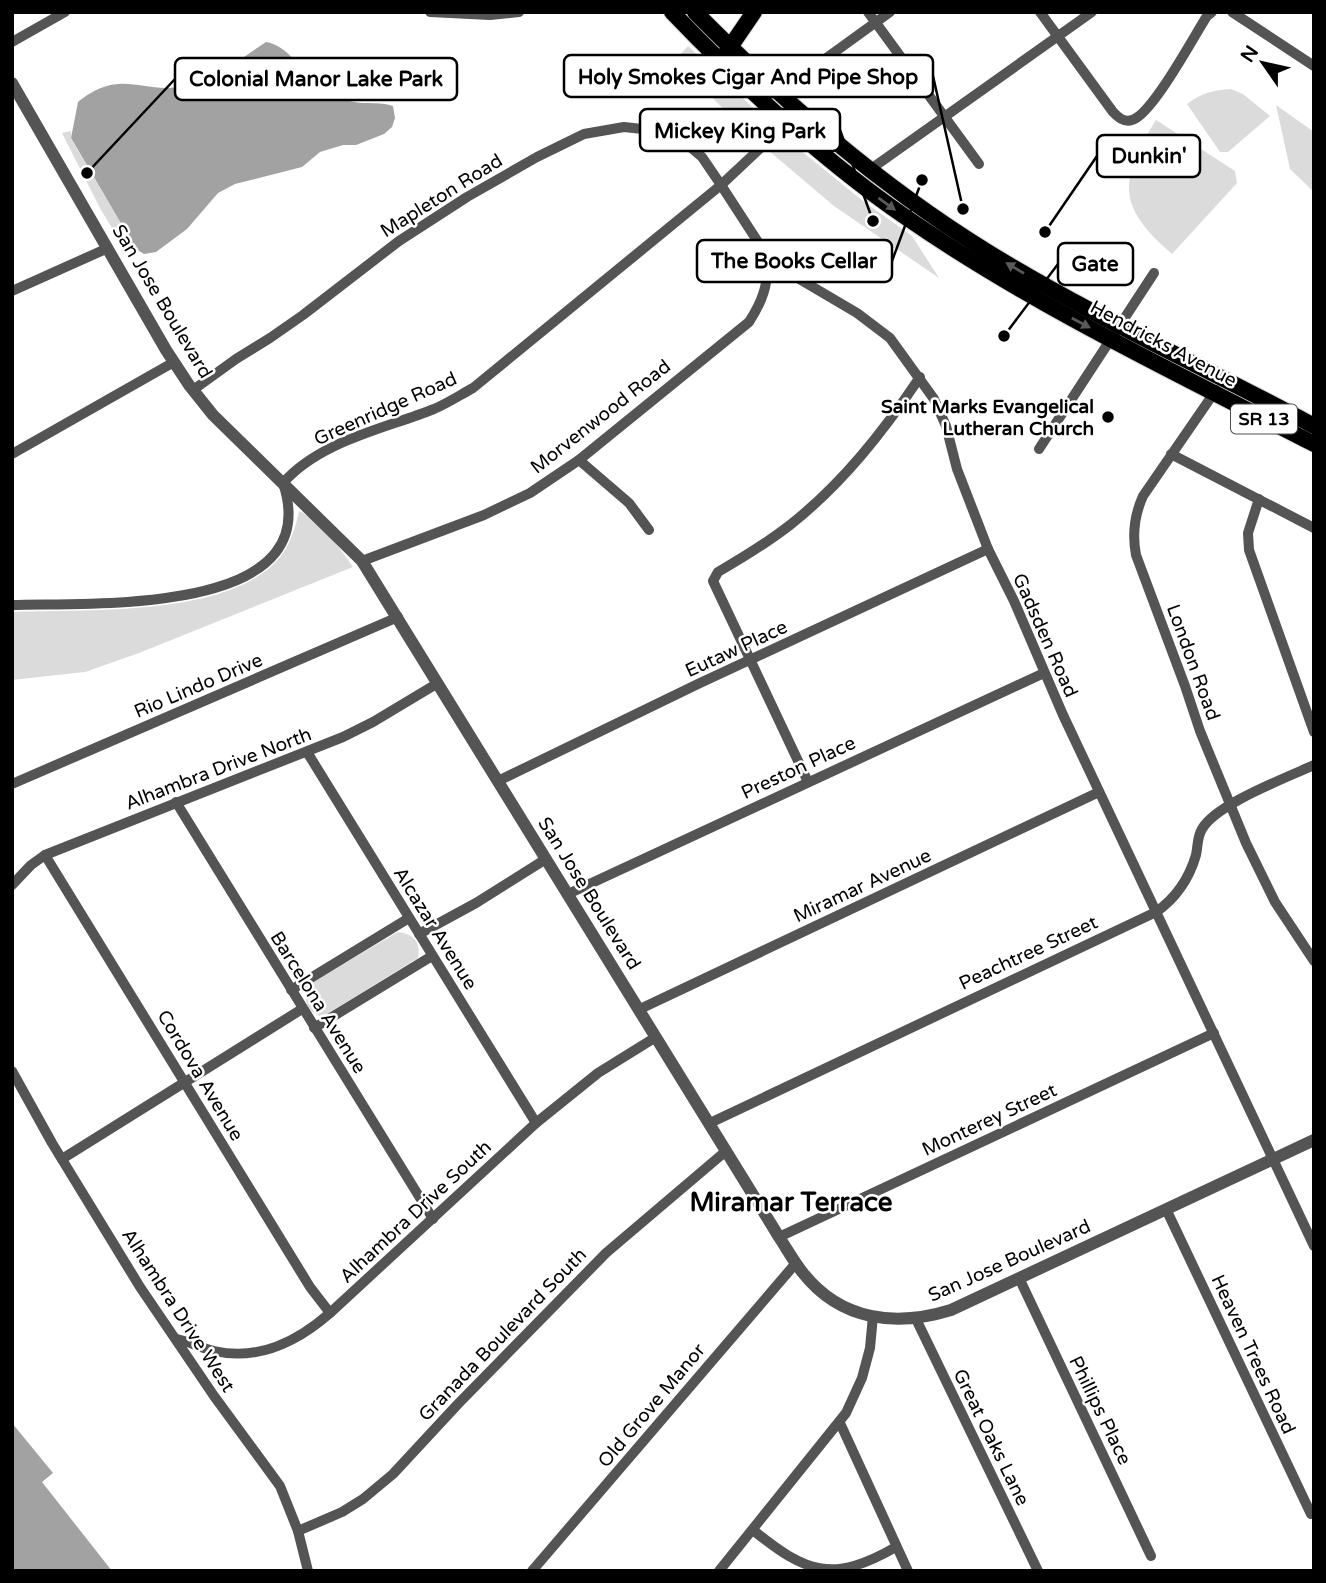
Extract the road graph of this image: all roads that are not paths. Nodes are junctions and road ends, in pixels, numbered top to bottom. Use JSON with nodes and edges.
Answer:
{"nodes":[{"id":1,"x":65,"y":12,"type":"edge"},
{"id":2,"x":430,"y":12,"type":"edge"},
{"id":3,"x":519,"y":12,"type":"edge"},
{"id":4,"x":672,"y":12,"type":"edge"},
{"id":5,"x":695,"y":12,"type":"edge"},
{"id":6,"x":754,"y":12,"type":"edge"},
{"id":7,"x":868,"y":12,"type":"edge"},
{"id":8,"x":890,"y":12,"type":"edge"},
{"id":9,"x":1040,"y":12,"type":"edge"},
{"id":10,"x":1092,"y":12,"type":"edge"},
{"id":11,"x":1212,"y":12,"type":"edge"},
{"id":12,"x":1232,"y":12,"type":"edge"},
{"id":13,"x":875,"y":22,"type":"junction"},
{"id":14,"x":1058,"y":36,"type":"junction"},
{"id":15,"x":12,"y":42,"type":"edge"},
{"id":16,"x":731,"y":48,"type":"junction"},
{"id":17,"x":722,"y":64,"type":"junction"},
{"id":18,"x":1314,"y":66,"type":"edge"},
{"id":19,"x":12,"y":83,"type":"edge"},
{"id":20,"x":778,"y":93,"type":"junction"},
{"id":21,"x":799,"y":112,"type":"junction"},
{"id":22,"x":942,"y":117,"type":"junction"},
{"id":23,"x":786,"y":124,"type":"junction"},
{"id":24,"x":979,"y":164,"type":"dead end"},
{"id":25,"x":864,"y":176,"type":"junction"},
{"id":26,"x":721,"y":185,"type":"junction"},
{"id":27,"x":108,"y":248,"type":"junction"},
{"id":28,"x":766,"y":260,"type":"junction"},
{"id":29,"x":1154,"y":273,"type":"dead end"},
{"id":30,"x":1033,"y":288,"type":"junction"},
{"id":31,"x":12,"y":292,"type":"edge"},
{"id":32,"x":1120,"y":325,"type":"junction"},
{"id":33,"x":1111,"y":340,"type":"junction"},
{"id":34,"x":174,"y":362,"type":"junction"},
{"id":35,"x":920,"y":377,"type":"junction"},
{"id":36,"x":1222,"y":377,"type":"junction"},
{"id":37,"x":193,"y":390,"type":"junction"},
{"id":38,"x":1214,"y":393,"type":"junction"},
{"id":39,"x":1314,"y":426,"type":"edge"},
{"id":40,"x":1314,"y":444,"type":"edge"},
{"id":41,"x":1039,"y":449,"type":"dead end"},
{"id":42,"x":12,"y":454,"type":"edge"},
{"id":43,"x":1171,"y":454,"type":"junction"},
{"id":44,"x":579,"y":460,"type":"junction"},
{"id":45,"x":284,"y":483,"type":"junction"},
{"id":46,"x":1259,"y":499,"type":"junction"},
{"id":47,"x":1314,"y":528,"type":"edge"},
{"id":48,"x":649,"y":530,"type":"dead end"},
{"id":49,"x":988,"y":549,"type":"junction"},
{"id":50,"x":362,"y":561,"type":"junction"},
{"id":51,"x":12,"y":605,"type":"edge"},
{"id":52,"x":398,"y":617,"type":"junction"},
{"id":53,"x":751,"y":660,"type":"junction"},
{"id":54,"x":1044,"y":673,"type":"junction"},
{"id":55,"x":438,"y":682,"type":"junction"},
{"id":56,"x":1314,"y":732,"type":"edge"},
{"id":57,"x":307,"y":752,"type":"junction"},
{"id":58,"x":1314,"y":765,"type":"edge"},
{"id":59,"x":498,"y":781,"type":"junction"},
{"id":60,"x":808,"y":782,"type":"junction"},
{"id":61,"x":12,"y":784,"type":"edge"},
{"id":62,"x":1099,"y":792,"type":"junction"},
{"id":63,"x":176,"y":802,"type":"junction"},
{"id":64,"x":1230,"y":805,"type":"junction"},
{"id":65,"x":45,"y":855,"type":"junction"},
{"id":66,"x":547,"y":859,"type":"junction"},
{"id":67,"x":12,"y":885,"type":"edge"},
{"id":68,"x":568,"y":894,"type":"junction"},
{"id":69,"x":1156,"y":912,"type":"junction"},
{"id":70,"x":409,"y":918,"type":"junction"},
{"id":71,"x":418,"y":934,"type":"junction"},
{"id":72,"x":432,"y":956,"type":"junction"},
{"id":73,"x":1314,"y":961,"type":"edge"},
{"id":74,"x":291,"y":990,"type":"junction"},
{"id":75,"x":302,"y":1009,"type":"junction"},
{"id":76,"x":640,"y":1009,"type":"junction"},
{"id":77,"x":314,"y":1028,"type":"junction"},
{"id":78,"x":1214,"y":1033,"type":"junction"},
{"id":79,"x":656,"y":1037,"type":"junction"},
{"id":80,"x":12,"y":1071,"type":"edge"},
{"id":81,"x":185,"y":1082,"type":"junction"},
{"id":82,"x":536,"y":1123,"type":"junction"},
{"id":83,"x":710,"y":1123,"type":"junction"},
{"id":84,"x":1314,"y":1140,"type":"edge"},
{"id":85,"x":726,"y":1151,"type":"junction"},
{"id":86,"x":62,"y":1159,"type":"junction"},
{"id":87,"x":1273,"y":1159,"type":"junction"},
{"id":88,"x":1166,"y":1209,"type":"junction"},
{"id":89,"x":433,"y":1219,"type":"junction"},
{"id":90,"x":779,"y":1237,"type":"junction"},
{"id":91,"x":1314,"y":1246,"type":"edge"},
{"id":92,"x":796,"y":1263,"type":"junction"},
{"id":93,"x":1019,"y":1278,"type":"junction"},
{"id":94,"x":330,"y":1313,"type":"junction"},
{"id":95,"x":873,"y":1316,"type":"junction"},
{"id":96,"x":916,"y":1319,"type":"junction"},
{"id":97,"x":177,"y":1339,"type":"junction"},
{"id":98,"x":840,"y":1423,"type":"junction"},
{"id":99,"x":1311,"y":1514,"type":"dead end"},
{"id":100,"x":298,"y":1531,"type":"junction"},
{"id":101,"x":753,"y":1531,"type":"junction"},
{"id":102,"x":896,"y":1547,"type":"junction"},
{"id":103,"x":1151,"y":1556,"type":"dead end"},
{"id":104,"x":308,"y":1571,"type":"edge"},
{"id":105,"x":532,"y":1571,"type":"edge"},
{"id":106,"x":719,"y":1571,"type":"edge"},
{"id":107,"x":908,"y":1571,"type":"edge"},
{"id":108,"x":1038,"y":1571,"type":"edge"}],
"edges":[{"from":1,"to":15,"type":"street"},
{"from":2,"to":3,"type":"street"},
{"from":4,"to":17,"type":"main road","name":"Hendricks Avenue","number":"SR 13"},
{"from":5,"to":16,"type":"main road","name":"Hendricks Avenue","number":"SR 13"},
{"from":6,"to":16,"type":"main road"},
{"from":7,"to":13,"type":"street"},
{"from":8,"to":13,"type":"street"},
{"from":9,"to":14,"type":"street"},
{"from":10,"to":14,"type":"street"},
{"from":11,"to":14,"type":"street"},
{"from":12,"to":18,"type":"street"},
{"from":13,"to":20,"type":"street"},
{"from":13,"to":22,"type":"street"},
{"from":14,"to":22,"type":"street"},
{"from":16,"to":17,"type":"main road"},
{"from":16,"to":20,"type":"main road","name":"Hendricks Avenue","number":"SR 13"},
{"from":17,"to":20,"type":"main road"},
{"from":17,"to":23,"type":"main road","name":"Hendricks Avenue","number":"SR 13"},
{"from":19,"to":27,"type":"street","name":"San Jose Boulevard"},
{"from":20,"to":21,"type":"main road","name":"Hendricks Avenue","number":"SR 13"},
{"from":21,"to":23,"type":"street","name":"Greenridge Road"},
{"from":21,"to":25,"type":"main road","name":"Hendricks Avenue","number":"SR 13"},
{"from":22,"to":24,"type":"street"},
{"from":22,"to":25,"type":"street"},
{"from":23,"to":25,"type":"main road","name":"Hendricks Avenue","number":"SR 13"},
{"from":23,"to":26,"type":"street","name":"Greenridge Road"},
{"from":25,"to":30,"type":"main road","name":"Hendricks Avenue","number":"SR 13"},
{"from":26,"to":28,"type":"street"},
{"from":26,"to":37,"type":"street","name":"Mapleton Road"},
{"from":26,"to":45,"type":"street","name":"Greenridge Road"},
{"from":27,"to":31,"type":"street"},
{"from":27,"to":34,"type":"street","name":"San Jose Boulevard"},
{"from":28,"to":35,"type":"street","name":"Gadsden Road"},
{"from":28,"to":44,"type":"street","name":"Morvenwood Road"},
{"from":29,"to":32,"type":"street"},
{"from":30,"to":32,"type":"main road","name":"Hendricks Avenue","number":"SR 13"},
{"from":30,"to":33,"type":"main road","name":"Hendricks Avenue","number":"SR 13","one_way":true},
{"from":32,"to":33,"type":"street"},
{"from":32,"to":36,"type":"main road","name":"Hendricks Avenue","number":"SR 13"},
{"from":33,"to":38,"type":"main road","name":"Hendricks Avenue","number":"SR 13"},
{"from":33,"to":41,"type":"street"},
{"from":34,"to":37,"type":"street","name":"San Jose Boulevard"},
{"from":34,"to":42,"type":"street"},
{"from":35,"to":49,"type":"street","name":"Gadsden Road"},
{"from":35,"to":53,"type":"street"},
{"from":36,"to":38,"type":"street","name":"London Road"},
{"from":36,"to":39,"type":"main road","name":"Hendricks Avenue","number":"SR 13"},
{"from":37,"to":45,"type":"street","name":"San Jose Boulevard"},
{"from":38,"to":40,"type":"main road","name":"Hendricks Avenue","number":"SR 13"},
{"from":38,"to":43,"type":"street","name":"London Road"},
{"from":43,"to":46,"type":"street"},
{"from":43,"to":64,"type":"street","name":"London Road"},
{"from":44,"to":48,"type":"street"},
{"from":44,"to":50,"type":"street","name":"Morvenwood Road"},
{"from":45,"to":50,"type":"street","name":"San Jose Boulevard"},
{"from":45,"to":51,"type":"street"},
{"from":46,"to":47,"type":"street"},
{"from":46,"to":56,"type":"street"},
{"from":49,"to":53,"type":"street","name":"Eutaw Place"},
{"from":49,"to":54,"type":"street","name":"Gadsden Road"},
{"from":50,"to":52,"type":"street","name":"San Jose Boulevard"},
{"from":52,"to":55,"type":"street","name":"San Jose Boulevard"},
{"from":52,"to":61,"type":"street","name":"Rio Lindo Drive"},
{"from":53,"to":59,"type":"street","name":"Eutaw Place"},
{"from":53,"to":60,"type":"street"},
{"from":54,"to":60,"type":"street","name":"Preston Place"},
{"from":54,"to":62,"type":"street","name":"Gadsden Road"},
{"from":55,"to":57,"type":"street","name":"Alhambra Drive North"},
{"from":55,"to":59,"type":"street","name":"San Jose Boulevard"},
{"from":57,"to":63,"type":"street","name":"Alhambra Drive North"},
{"from":57,"to":70,"type":"street","name":"Alcazar Avenue"},
{"from":58,"to":64,"type":"street","name":"Peachtree Street"},
{"from":59,"to":66,"type":"street","name":"San Jose Boulevard"},
{"from":60,"to":68,"type":"street","name":"Preston Place"},
{"from":62,"to":69,"type":"street","name":"Gadsden Road"},
{"from":62,"to":76,"type":"street","name":"Miramar Avenue"},
{"from":63,"to":65,"type":"street","name":"Alhambra Drive North"},
{"from":63,"to":74,"type":"street","name":"Barcelona Avenue"},
{"from":64,"to":69,"type":"street","name":"Peachtree Street"},
{"from":64,"to":73,"type":"street","name":"London Road"},
{"from":65,"to":67,"type":"street","name":"Alhambra Drive North"},
{"from":65,"to":81,"type":"street","name":"Cordova Avenue"},
{"from":66,"to":68,"type":"street","name":"San Jose Boulevard"},
{"from":66,"to":71,"type":"street"},
{"from":68,"to":76,"type":"street","name":"San Jose Boulevard"},
{"from":69,"to":78,"type":"street","name":"Gadsden Road"},
{"from":69,"to":83,"type":"street","name":"Peachtree Street"},
{"from":70,"to":71,"type":"street","name":"Alcazar Avenue"},
{"from":70,"to":74,"type":"street"},
{"from":71,"to":72,"type":"street","name":"Alcazar Avenue"},
{"from":72,"to":77,"type":"street"},
{"from":72,"to":82,"type":"street","name":"Alcazar Avenue"},
{"from":74,"to":75,"type":"street","name":"Barcelona Avenue"},
{"from":75,"to":77,"type":"street","name":"Barcelona Avenue"},
{"from":75,"to":81,"type":"street"},
{"from":76,"to":79,"type":"street","name":"San Jose Boulevard"},
{"from":77,"to":89,"type":"street","name":"Barcelona Avenue"},
{"from":78,"to":87,"type":"street","name":"Gadsden Road"},
{"from":78,"to":90,"type":"street","name":"Monterey Street"},
{"from":79,"to":82,"type":"street","name":"Alhambra Drive South"},
{"from":79,"to":83,"type":"street","name":"San Jose Boulevard"},
{"from":80,"to":86,"type":"street","name":"Alhambra Drive West"},
{"from":81,"to":86,"type":"street"},
{"from":81,"to":94,"type":"street","name":"Cordova Avenue"},
{"from":82,"to":89,"type":"street","name":"Alhambra Drive South"},
{"from":83,"to":85,"type":"street","name":"San Jose Boulevard"},
{"from":84,"to":87,"type":"street","name":"San Jose Boulevard"},
{"from":85,"to":90,"type":"street","name":"San Jose Boulevard"},
{"from":85,"to":100,"type":"street","name":"Granada Boulevard South"},
{"from":86,"to":97,"type":"street","name":"Alhambra Drive West"},
{"from":87,"to":88,"type":"street","name":"San Jose Boulevard"},
{"from":87,"to":91,"type":"street","name":"Gadsden Road"},
{"from":88,"to":93,"type":"street","name":"San Jose Boulevard"},
{"from":88,"to":99,"type":"street","name":"Heaven Trees Road"},
{"from":89,"to":94,"type":"street","name":"Alhambra Drive South"},
{"from":90,"to":92,"type":"street","name":"San Jose Boulevard"},
{"from":92,"to":95,"type":"street","name":"San Jose Boulevard"},
{"from":92,"to":105,"type":"street","name":"Old Grove Manor"},
{"from":93,"to":96,"type":"street","name":"San Jose Boulevard"},
{"from":93,"to":103,"type":"street","name":"Phillips Place"},
{"from":94,"to":97,"type":"street","name":"Alhambra Drive South"},
{"from":95,"to":96,"type":"street","name":"San Jose Boulevard"},
{"from":95,"to":98,"type":"street"},
{"from":96,"to":108,"type":"street","name":"Great Oaks Lane"},
{"from":97,"to":100,"type":"street","name":"Alhambra Drive West"},
{"from":98,"to":101,"type":"street"},
{"from":98,"to":102,"type":"street"},
{"from":100,"to":104,"type":"street","name":"Alhambra Drive West"},
{"from":101,"to":102,"type":"street"},
{"from":101,"to":106,"type":"street"},
{"from":102,"to":107,"type":"street"}]}
